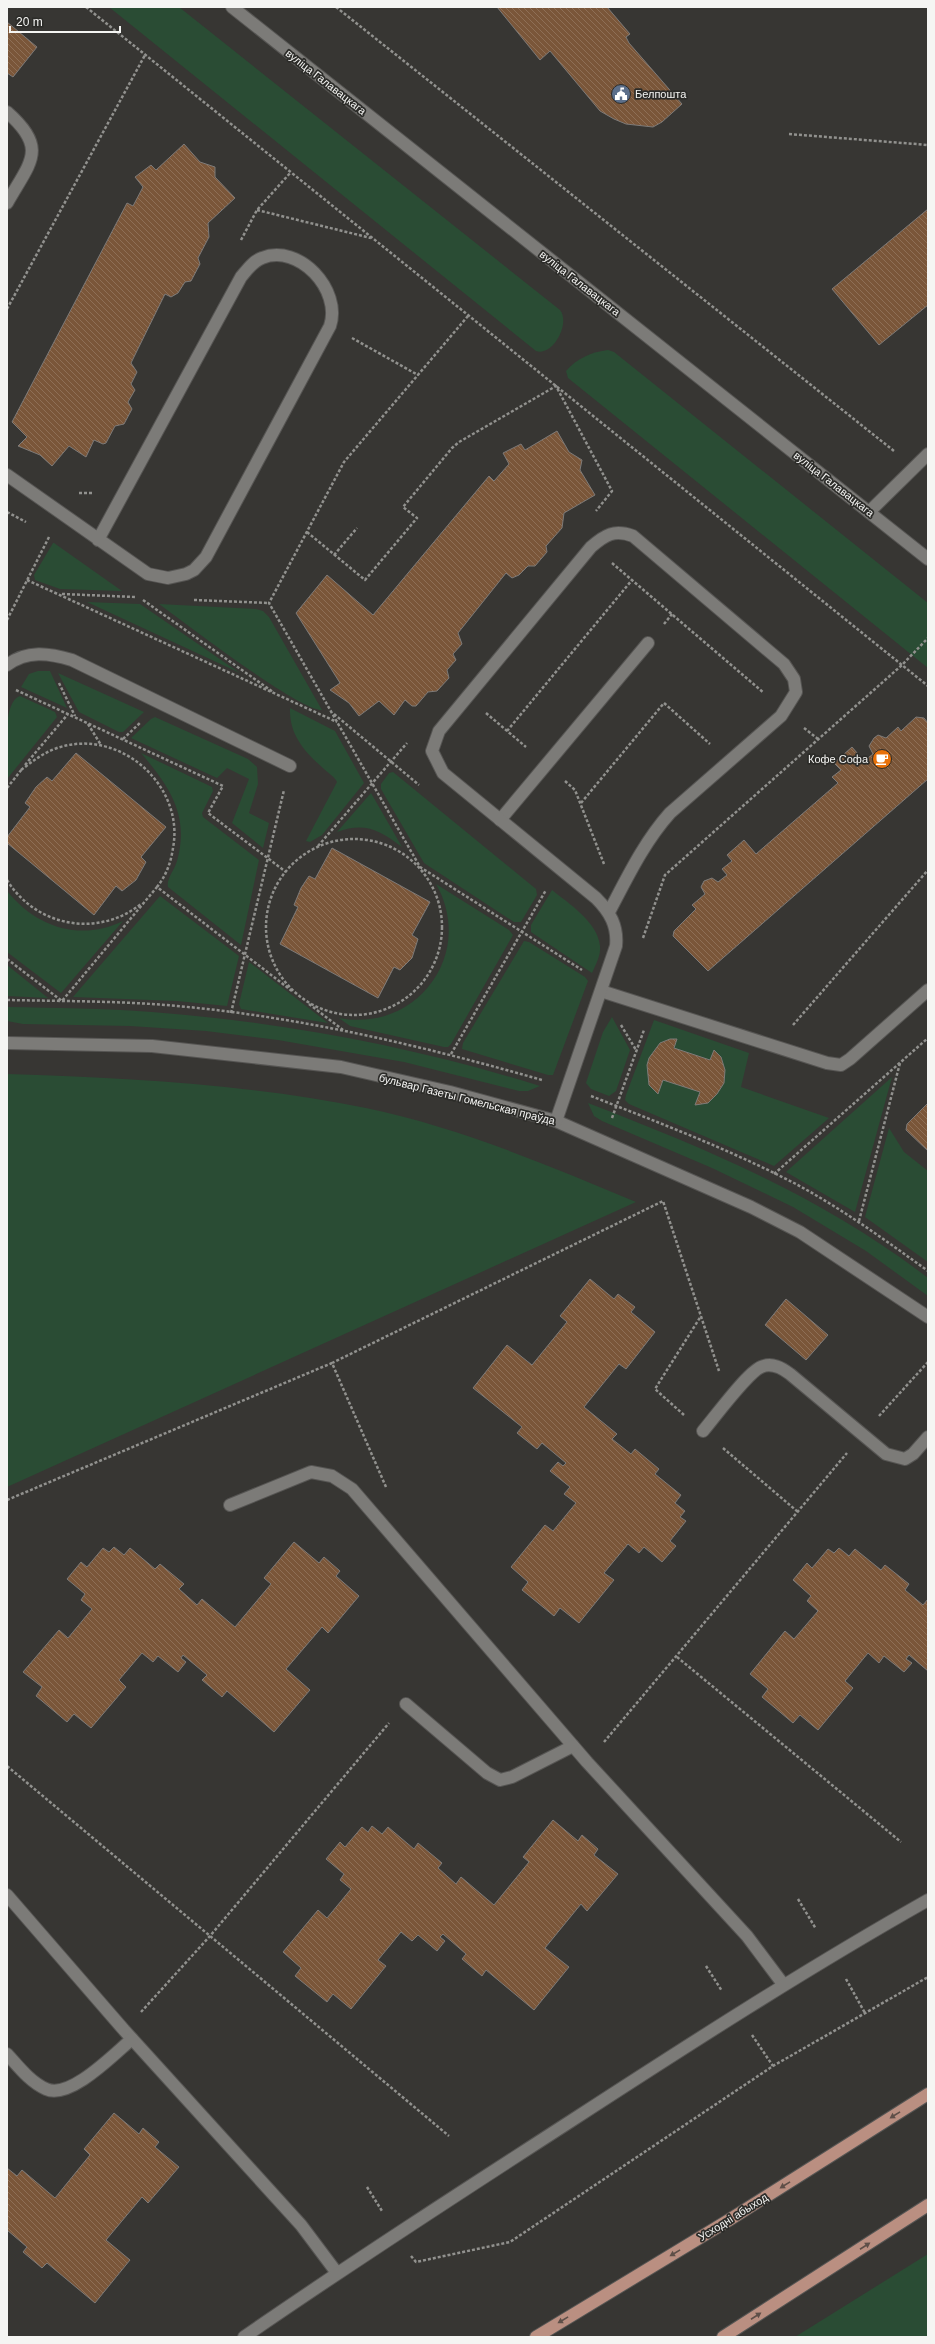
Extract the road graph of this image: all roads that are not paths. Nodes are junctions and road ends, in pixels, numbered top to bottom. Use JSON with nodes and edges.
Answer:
{"nodes":[{"id":1,"x":232,"y":7,"type":"edge"},
{"id":2,"x":7,"y":112,"type":"edge"},
{"id":3,"x":7,"y":203,"type":"edge"},
{"id":4,"x":928,"y":454,"type":"edge"},
{"id":5,"x":8,"y":477,"type":"edge"},
{"id":6,"x":869,"y":512,"type":"junction"},
{"id":7,"x":98,"y":540,"type":"junction"},
{"id":8,"x":928,"y":559,"type":"edge"},
{"id":9,"x":648,"y":643,"type":"dead end"},
{"id":10,"x":7,"y":665,"type":"edge"},
{"id":11,"x":290,"y":766,"type":"road end"},
{"id":12,"x":500,"y":820,"type":"junction"},
{"id":13,"x":609,"y":912,"type":"junction"},
{"id":14,"x":602,"y":987,"type":"junction"},
{"id":15,"x":928,"y":990,"type":"edge"},
{"id":16,"x":7,"y":1043,"type":"edge"},
{"id":17,"x":556,"y":1121,"type":"junction"},
{"id":18,"x":928,"y":1317,"type":"edge"},
{"id":19,"x":703,"y":1431,"type":"dead end"},
{"id":20,"x":928,"y":1437,"type":"edge"},
{"id":21,"x":230,"y":1505,"type":"dead end"},
{"id":22,"x":406,"y":1704,"type":"road end"},
{"id":23,"x":573,"y":1746,"type":"junction"},
{"id":24,"x":7,"y":1895,"type":"edge"},
{"id":25,"x":928,"y":1900,"type":"edge"},
{"id":26,"x":783,"y":1984,"type":"junction"},
{"id":27,"x":128,"y":2035,"type":"junction"},
{"id":28,"x":7,"y":2054,"type":"edge"},
{"id":29,"x":928,"y":2094,"type":"edge"},
{"id":30,"x":928,"y":2205,"type":"edge"},
{"id":31,"x":337,"y":2273,"type":"junction"},
{"id":32,"x":244,"y":2337,"type":"edge"},
{"id":33,"x":536,"y":2337,"type":"edge"},
{"id":34,"x":723,"y":2337,"type":"edge"}],
"edges":[{"from":1,"to":6,"type":"street","name":"вуліца Галавацкага"},
{"from":2,"to":3,"type":"street"},
{"from":4,"to":6,"type":"street"},
{"from":5,"to":7,"type":"street"},
{"from":6,"to":8,"type":"street","name":"вуліца Галавацкага"},
{"from":7,"to":7,"type":"street"},
{"from":9,"to":12,"type":"street"},
{"from":10,"to":11,"type":"street"},
{"from":12,"to":13,"type":"street"},
{"from":12,"to":13,"type":"street"},
{"from":13,"to":14,"type":"street"},
{"from":14,"to":15,"type":"street"},
{"from":14,"to":17,"type":"street"},
{"from":16,"to":17,"type":"street","name":"бульвар Газеты Гомельская праўда"},
{"from":17,"to":18,"type":"street","name":"бульвар Газеты Гомельская праўда"},
{"from":19,"to":20,"type":"street"},
{"from":21,"to":23,"type":"street"},
{"from":22,"to":23,"type":"street"},
{"from":23,"to":26,"type":"street"},
{"from":24,"to":27,"type":"street"},
{"from":25,"to":26,"type":"street"},
{"from":26,"to":31,"type":"street"},
{"from":27,"to":28,"type":"street"},
{"from":27,"to":31,"type":"street"},
{"from":29,"to":33,"type":"main road","name":"Усходні абыход","one_way":true},
{"from":34,"to":30,"type":"main road","one_way":true},
{"from":31,"to":32,"type":"street"}]}
